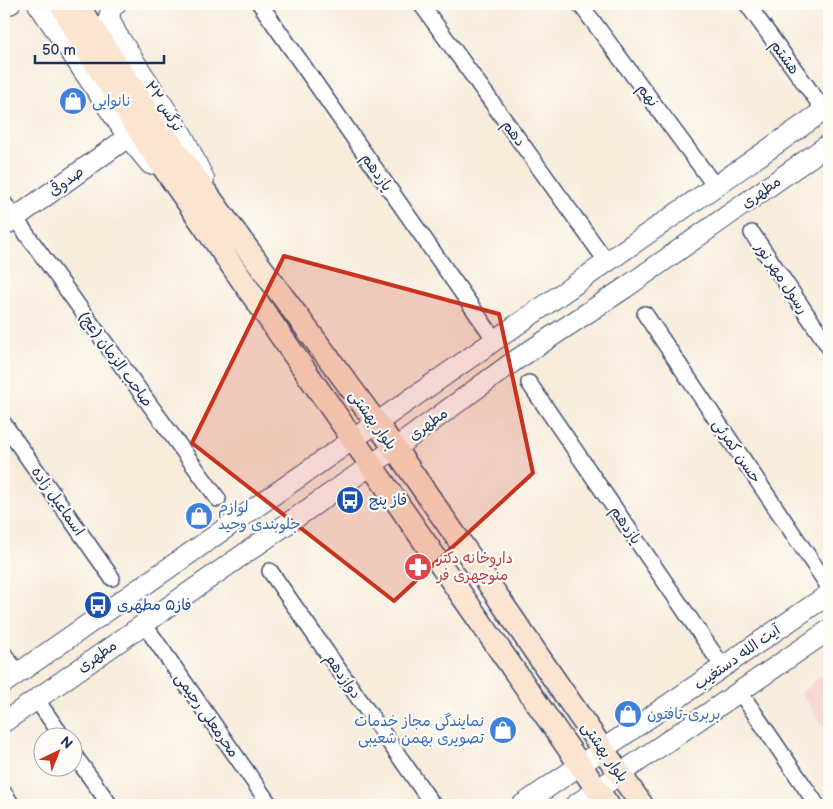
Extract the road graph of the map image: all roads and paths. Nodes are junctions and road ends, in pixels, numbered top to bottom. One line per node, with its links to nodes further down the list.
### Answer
1 (4, 4): 2 (street)
2 (10, 4)
3 (38, 4): 13 (street)
4 (60, 4): 11 (main road)
5 (77, 4): 11 (main road)
6 (116, 4): 16 (street, نرگس ۲۲)
7 (260, 4): 22 (street, یازدهم)
8 (421, 4): 20 (street, دهم)
9 (580, 4): 15 (street, نهم)
10 (746, 4): 12 (street, هشتم)
11 (88, 37): 16 (main road, بلوار بهشتی); 19 (main road, بلوار بهشتی)
12 (826, 109): 15 (street, مطهری)
13 (128, 137): 17 (street, صدوقی); 19 (street)
14 (829, 144): 28 (street, مطهری)
15 (715, 186): 20 (street, مطهری)
16 (220, 212): 25 (main road, بلوار بهشتی)
17 (7, 216): 30 (street, صاحب الزمان (عج))
18 (752, 233): 23 (street, رسول مهر نور)
19 (227, 258): 27 (main road, بلوار بهشتی)
20 (607, 262): 22 (street, مطهری)
21 (645, 314): 33 (street, حسن کمرئی)
22 (495, 340): 25 (street, مطهری)
23 (829, 347)
24 (529, 383): 38 (street, یازدهم)
25 (376, 423): 27 (street, مطهری); 28 (main road, بلوار بهشتی)
26 (4, 424): 32 (street, اسماعیل زاده)
27 (353, 439): 29 (main road, بلوار بهشتی); 39 (street, مطهری)
28 (394, 449): 29 (street, مطهری); 44 (main road, بلوار بهشتی)
29 (371, 465): 35 (street, مطهری); 46 (main road, بلوار بهشتی)
30 (218, 499)
31 (270, 571): 53 (street, دوازدهم)
32 (112, 578)
33 (829, 587)
34 (829, 594): 38 (street, آیت الله دستغیب)
35 (144, 624): 41 (street, مطهری); 52 (street, محرمعلی رحیمی)
36 (829, 630): 40 (street, آیت الله دستغیب)
37 (4, 654): 39 (street)
38 (723, 667): 44 (street, آیت الله دستغیب)
39 (11, 678)
40 (740, 692): 47 (street, آیت الله دستغیب); 57 (street)
41 (36, 699): 42 (street, مطهری); 43 (street)
42 (4, 722)
43 (55, 726)
44 (603, 750): 46 (street, آیت الله دستغیب); 47 (main road, بلوار بهشتی)
45 (82, 766): 51 (street)
46 (580, 766): 49 (main road, بلوار بهشتی); 54 (street, آیت الله دستغیب)
47 (620, 774): 49 (street, آیت الله دستغیب); 56 (main road, بلوار بهشتی)
48 (4, 793): 50 (street)
49 (602, 798): 55 (street, آیت الله دستغیب)
50 (12, 805)
51 (110, 805)
52 (270, 805)
53 (433, 805)
54 (522, 805)
55 (575, 805)
56 (642, 805)
57 (818, 805)

